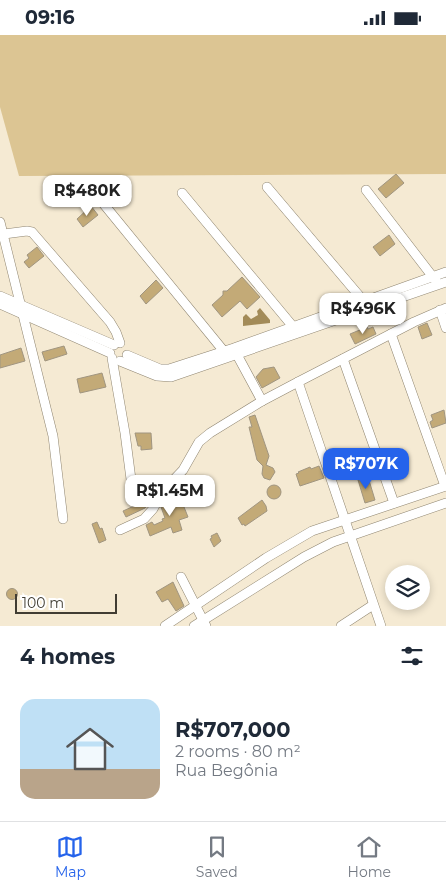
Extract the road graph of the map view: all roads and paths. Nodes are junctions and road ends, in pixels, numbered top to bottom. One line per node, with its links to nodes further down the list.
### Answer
1 (267, 187): 10 (street)
2 (366, 190): 8 (street)
3 (182, 193): 17 (street)
4 (102, 202): 20 (street)
5 (0, 222): 6 (street)
6 (4, 233): 11 (street); 19 (street)
7 (446, 272): 8 (street)
8 (439, 281): 10 (street); 13 (street)
9 (0, 296): 11 (street)
10 (363, 301): 13 (street); 17 (street)
11 (19, 304): 15 (street); 19 (street)
12 (0, 305): 15 (street)
13 (370, 309): 17 (street)
14 (443, 309): 16 (street); 18 (street)
15 (22, 314): 19 (street); 28 (street)
16 (446, 328)
17 (296, 330): 20 (street)
18 (391, 334): 21 (street); 24 (street)
19 (117, 352): 20 (street); 25 (street)
20 (231, 353): 23 (street)
21 (343, 359): 22 (street); 26 (street)
22 (298, 382): 23 (street); 29 (street)
23 (262, 401): 30 (street)
24 (445, 486): 26 (street)
25 (132, 487)
26 (394, 503): 29 (street)
27 (446, 503): 31 (street)
28 (64, 519)
29 (344, 519): 31 (street); 34 (street)
30 (120, 530)
31 (349, 535): 33 (street); 35 (street)
32 (181, 577): 34 (street)
33 (374, 605): 38 (street); 39 (street)
34 (196, 607): 35 (street); 36 (street)
35 (205, 624): 37 (street)
36 (165, 626)
37 (194, 626)
38 (341, 626)
39 (381, 626)

